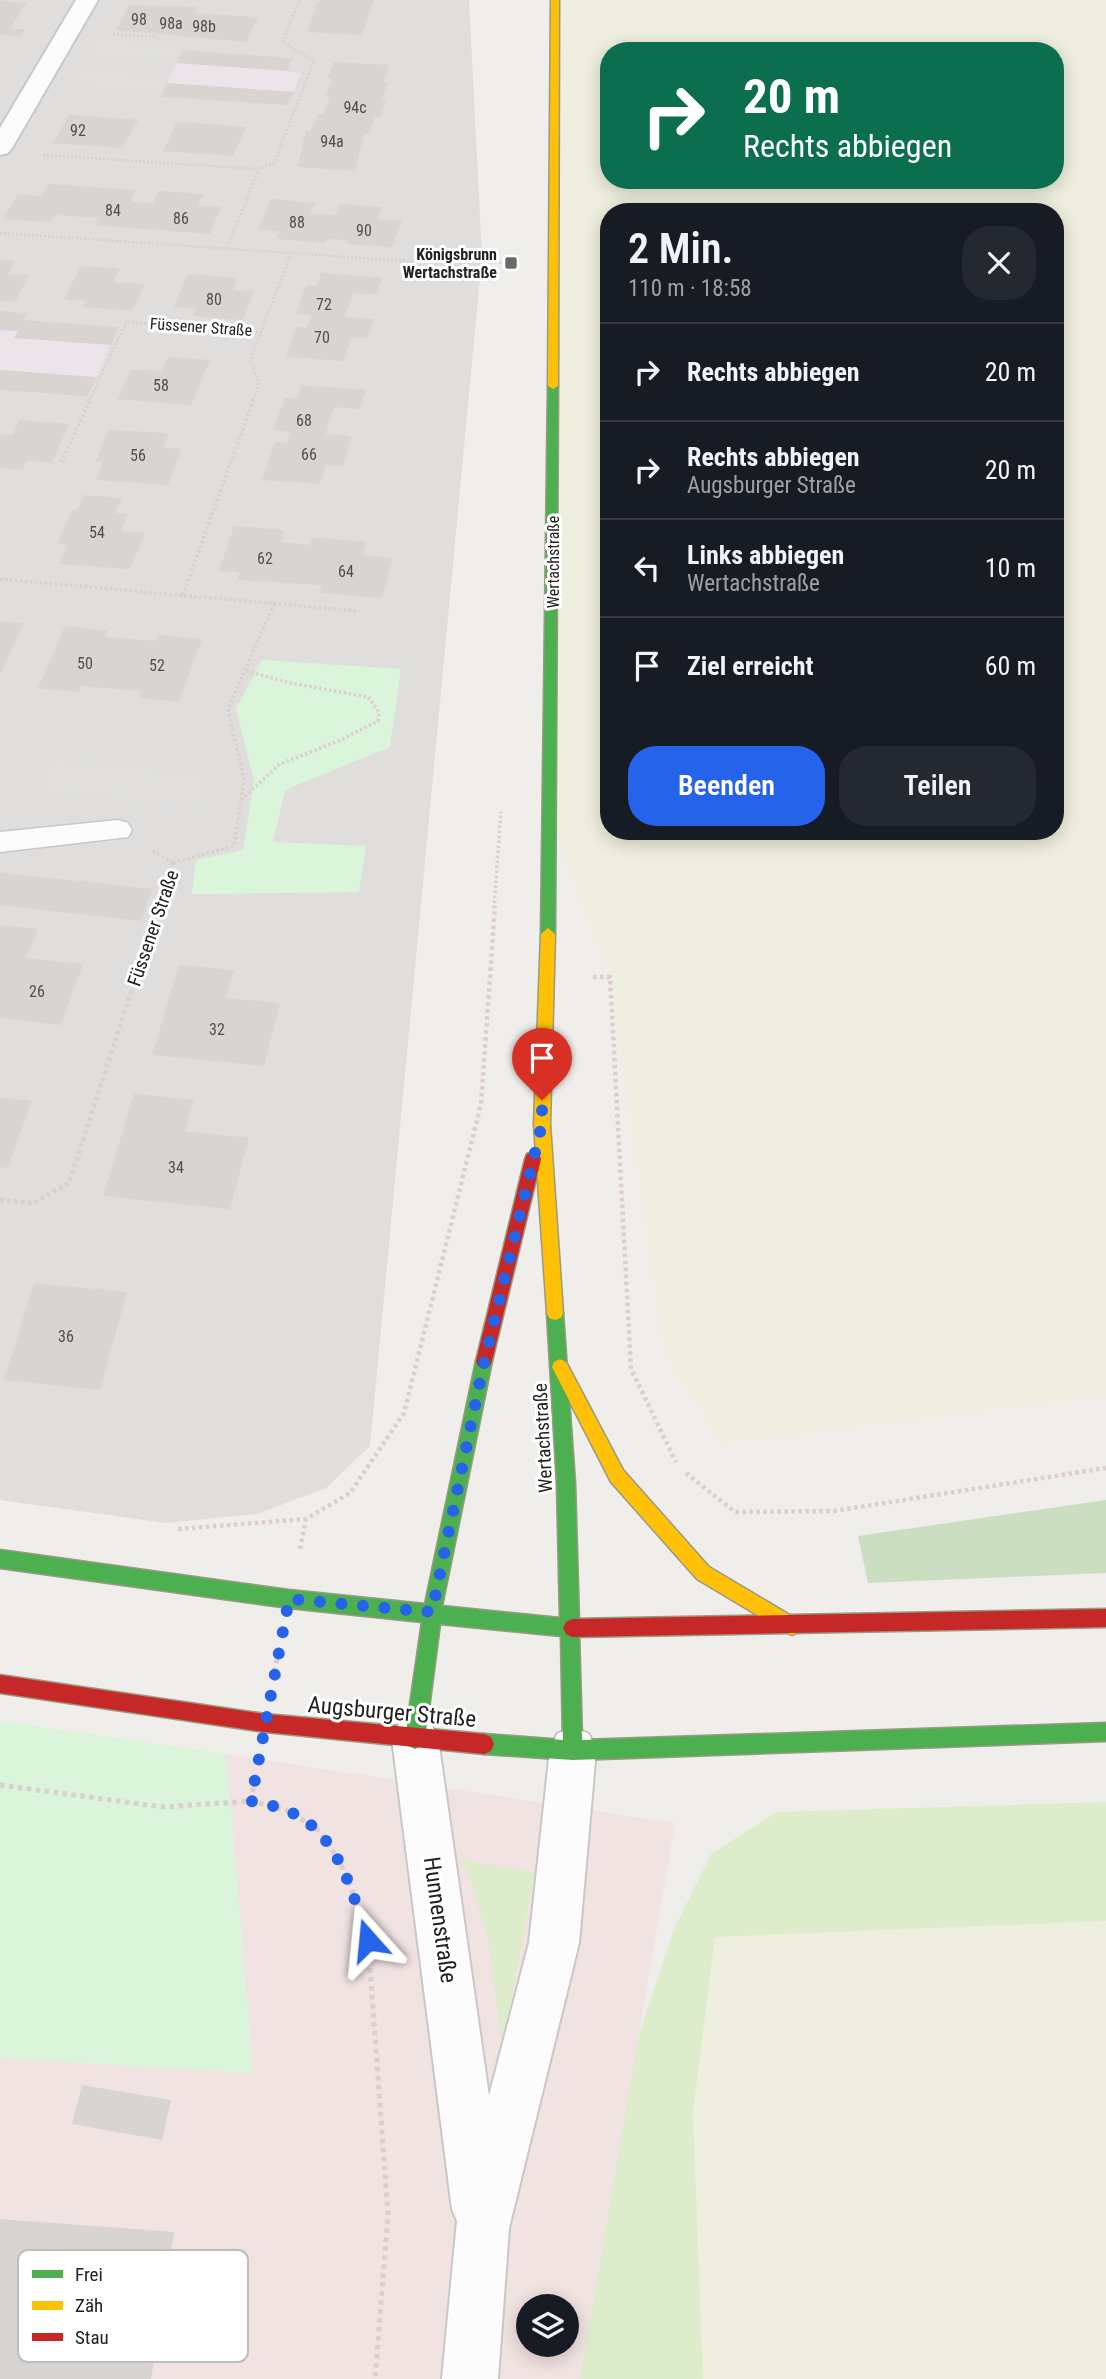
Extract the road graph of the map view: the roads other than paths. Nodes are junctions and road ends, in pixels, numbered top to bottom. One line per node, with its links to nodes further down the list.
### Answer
1 (87, 0): 3 (street)
2 (555, 0): 6 (main road, Wertachstraße)
3 (0, 148)
4 (118, 830): 5 (lane)
5 (0, 842)
6 (542, 1124): 7 (main road, Wertachstraße); 9 (main road, Wertachstraße)
7 (560, 1367): 11 (main road); 12 (main road, Wertachstraße)
8 (0, 1559): 9 (main road)
9 (432, 1612): 12 (main road); 15 (main road, Hunnenstraße)
10 (1106, 1618): 11 (main road)
11 (792, 1626): 12 (main road)
12 (572, 1628): 16 (main road, Wertachstraße)
13 (0, 1684): 15 (main road, Augsburger Straße)
14 (1106, 1732): 16 (main road, Augsburger Straße)
15 (415, 1739): 16 (main road, Augsburger Straße); 17 (street, Hunnenstraße)
16 (573, 1749): 17 (street, Hunnenstraße)
17 (482, 2228): 18 (street, Hunnenstraße)
18 (470, 2379)

